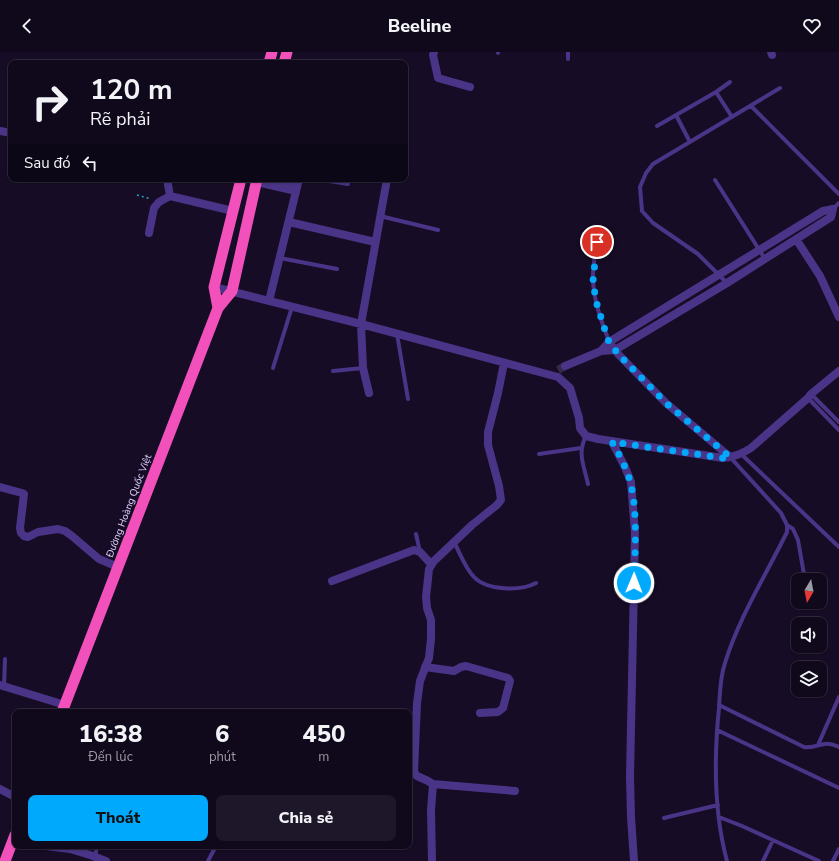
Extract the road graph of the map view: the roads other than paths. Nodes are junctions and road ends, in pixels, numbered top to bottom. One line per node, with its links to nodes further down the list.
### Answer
1 (434, 52): 5 (street)
2 (568, 52): 3 (lane)
3 (568, 59)
4 (730, 82): 7 (lane)
5 (470, 87)
6 (780, 88): 8 (lane)
7 (716, 92): 9 (lane); 10 (lane)
8 (751, 106): 10 (lane); 22 (lane)
9 (676, 115): 11 (lane); 12 (lane)
10 (732, 117): 12 (lane)
11 (657, 126)
12 (690, 142): 37 (lane)
13 (715, 180): 33 (lane)
14 (168, 182): 23 (street)
15 (240, 182): 25 (highway)
16 (257, 182): 40 (highway, Đường Hoàng Quốc Việt)
17 (278, 182): 20 (street)
18 (336, 182): 21 (lane)
19 (386, 182): 26 (street)
20 (298, 184): 27 (street)
21 (348, 184)
22 (839, 194)
23 (170, 196): 25 (street); 30 (street)
24 (836, 206): 31 (street); 33 (street)
25 (233, 211): 39 (highway)
26 (380, 216): 29 (lane); 32 (street)
27 (289, 222): 32 (street); 34 (street)
28 (598, 229): 47 (lane)
29 (438, 230)
30 (149, 233)
31 (796, 239): 35 (street); 44 (street)
32 (375, 242): 45 (street)
33 (759, 250): 35 (lane); 37 (street)
34 (280, 258): 36 (lane); 41 (street)
35 (765, 259): 38 (street)
36 (337, 269)
37 (719, 275): 38 (lane); 47 (street)
38 (727, 283): 48 (street)
39 (214, 287): 40 (street); 43 (highway)
40 (232, 291): 41 (street); 43 (highway, Đường Hoàng Quốc Việt)
41 (270, 301): 42 (street)
42 (292, 307): 45 (street); 51 (lane)
43 (218, 308): 75 (highway, Đường Hoàng Quốc Việt)
44 (839, 317)
45 (361, 324): 46 (street); 52 (street)
46 (397, 334): 50 (street); 58 (lane)
47 (609, 342): 48 (street); 49 (street)
48 (615, 350): 49 (street); 66 (street)
49 (598, 352): 55 (street)
50 (504, 363): 55 (street); 71 (street)
51 (273, 368)
52 (363, 368): 53 (lane); 56 (street)
53 (332, 371)
54 (839, 371): 57 (street)
55 (549, 375): 61 (street)
56 (369, 393)
57 (809, 396): 59 (lane); 60 (lane); 65 (street)
58 (408, 399)
59 (839, 422)
60 (839, 430)
61 (586, 436): 62 (street); 63 (lane)
62 (612, 442): 66 (street); 108 (street)
63 (581, 448): 64 (lane); 67 (lane)
64 (539, 454)
65 (741, 454): 66 (street); 72 (lane)
66 (730, 457): 69 (lane)
67 (588, 484)
68 (0, 487): 75 (street)
69 (787, 526): 76 (lane); 83 (lane)
70 (416, 534): 73 (lane)
71 (454, 542): 74 (street); 78 (lane)
72 (839, 547)
73 (420, 552): 74 (street); 77 (street)
74 (431, 564): 80 (street)
75 (118, 567): 84 (highway, Đường Hoàng Quốc Việt)
76 (804, 573)
77 (332, 581)
78 (536, 583)
79 (5, 659): 81 (lane)
80 (425, 667): 85 (street); 89 (street)
81 (2, 686): 84 (street)
82 (839, 697): 87 (lane)
83 (719, 705): 86 (lane); 87 (lane)
84 (64, 708)
85 (480, 713)
86 (717, 730): 90 (lane); 94 (lane)
87 (818, 745): 88 (lane)
88 (839, 747)
89 (432, 784): 92 (street); 107 (street)
90 (839, 788)
91 (0, 789): 93 (street)
92 (515, 791)
93 (12, 795)
94 (718, 805): 95 (lane); 96 (lane)
95 (719, 817): 97 (lane); 109 (lane)
96 (664, 818)
97 (773, 840): 110 (lane); 111 (lane)
98 (12, 843): 104 (highway)
99 (839, 848): 112 (lane)
100 (70, 849): 103 (street)
101 (96, 849): 103 (lane)
102 (214, 849): 106 (lane)
103 (95, 857): 105 (street)
104 (5, 861)
105 (106, 861)
106 (208, 861)
107 (432, 861)
108 (634, 861)
109 (727, 861)
110 (763, 861)
111 (819, 861)
112 (833, 861)

